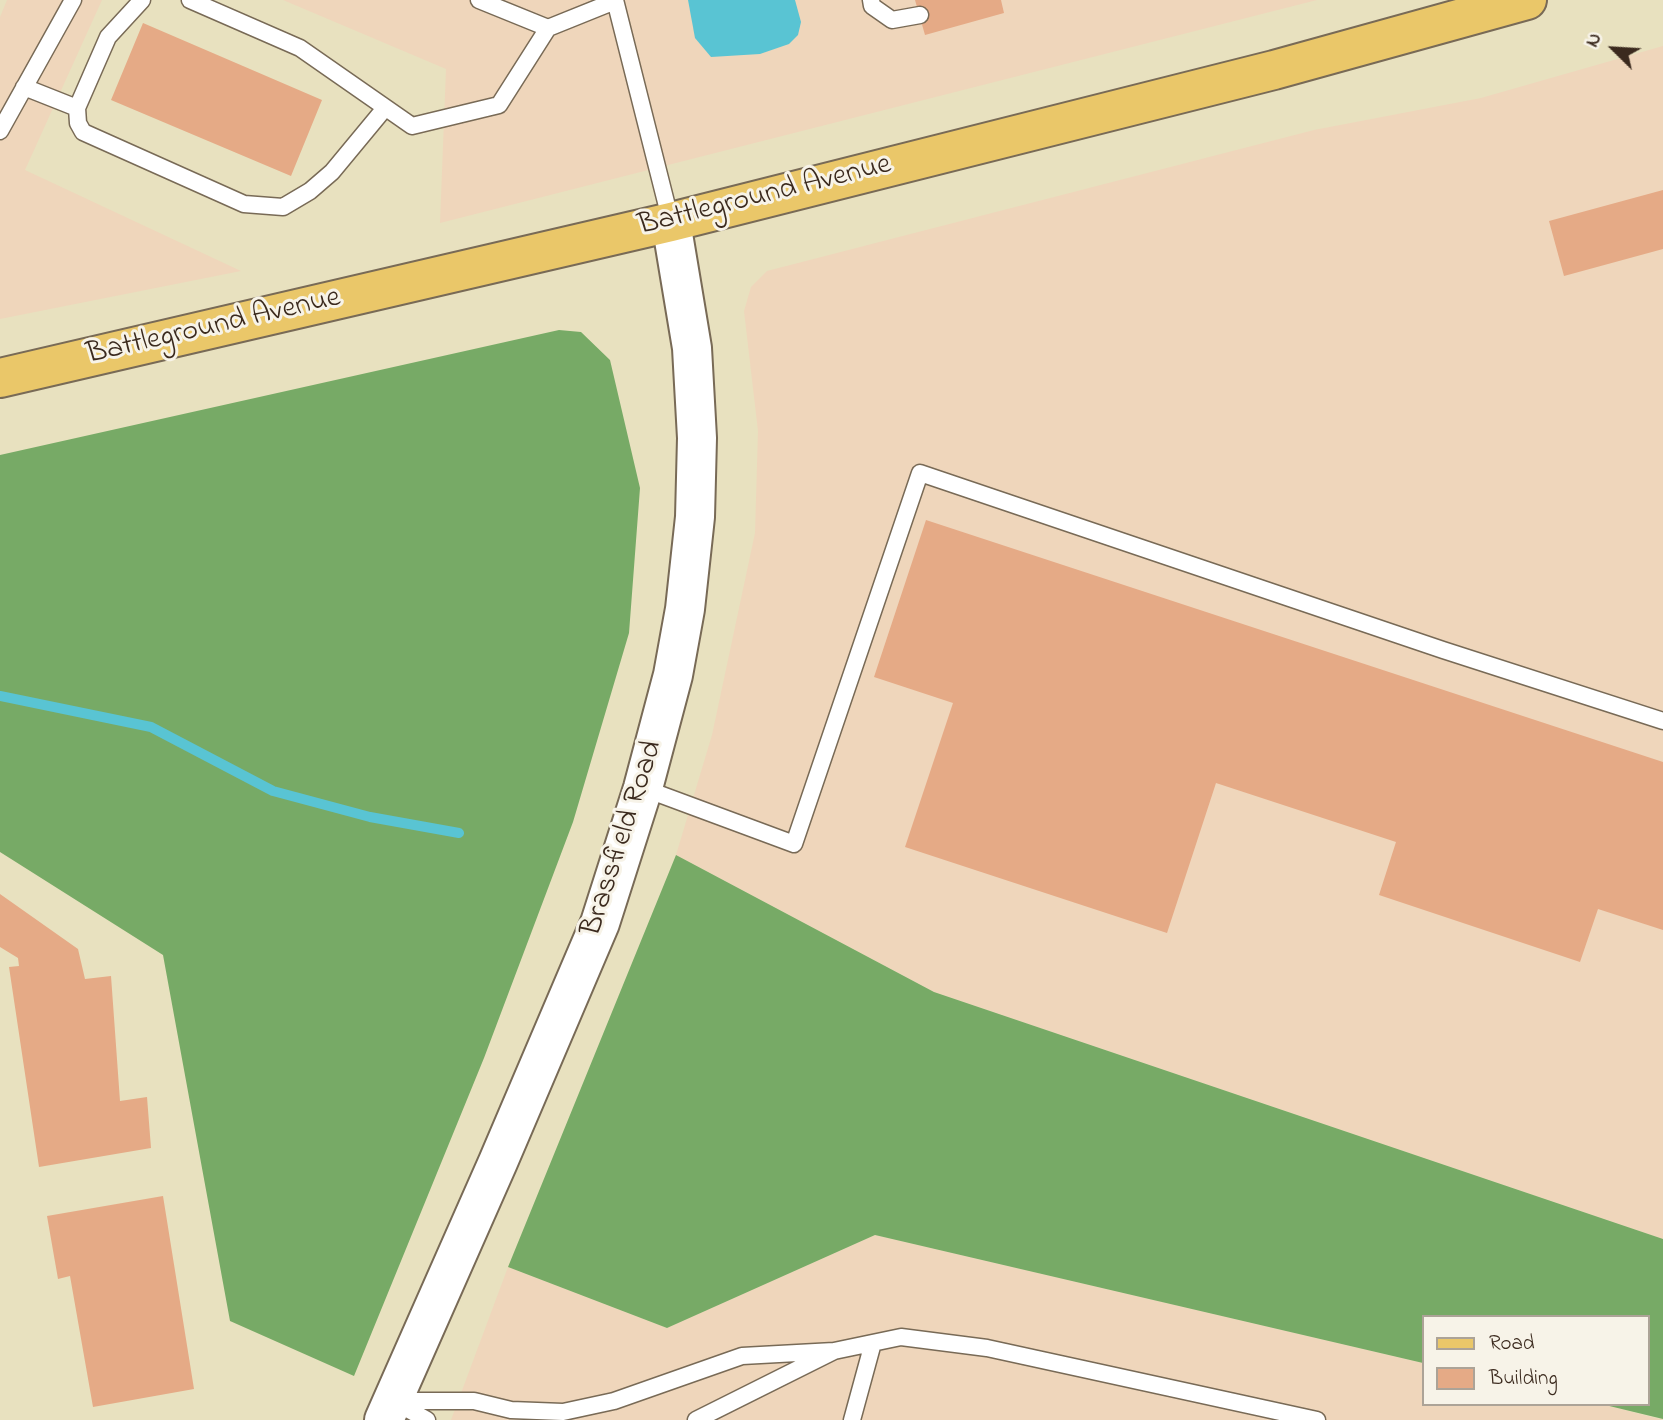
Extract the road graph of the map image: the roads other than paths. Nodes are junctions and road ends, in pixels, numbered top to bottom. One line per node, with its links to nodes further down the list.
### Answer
1 (73, 0): 10 (lane)
2 (142, 0): 11 (lane)
3 (190, 0): 12 (lane)
4 (479, 0): 9 (lane)
5 (871, 0): 8 (lane)
6 (1527, 0): 14 (main road, Battleground Avenue)
7 (615, 1): 9 (lane); 14 (lane)
8 (920, 15)
9 (548, 28): 12 (lane)
10 (24, 87): 11 (lane); 13 (lane)
11 (78, 108): 12 (lane)
12 (385, 108)
13 (0, 131)
14 (671, 222): 15 (main road, Battleground Avenue); 17 (street, Brassfield Road)
15 (0, 378)
16 (1663, 721): 17 (lane)
17 (643, 788): 20 (street, Brassfield Road)
18 (873, 1343): 19 (lane); 23 (lane); 24 (lane)
19 (834, 1351): 20 (lane); 22 (lane)
20 (389, 1410): 21 (lane)
21 (427, 1420)
22 (696, 1420)
23 (852, 1420)
24 (1317, 1420)

